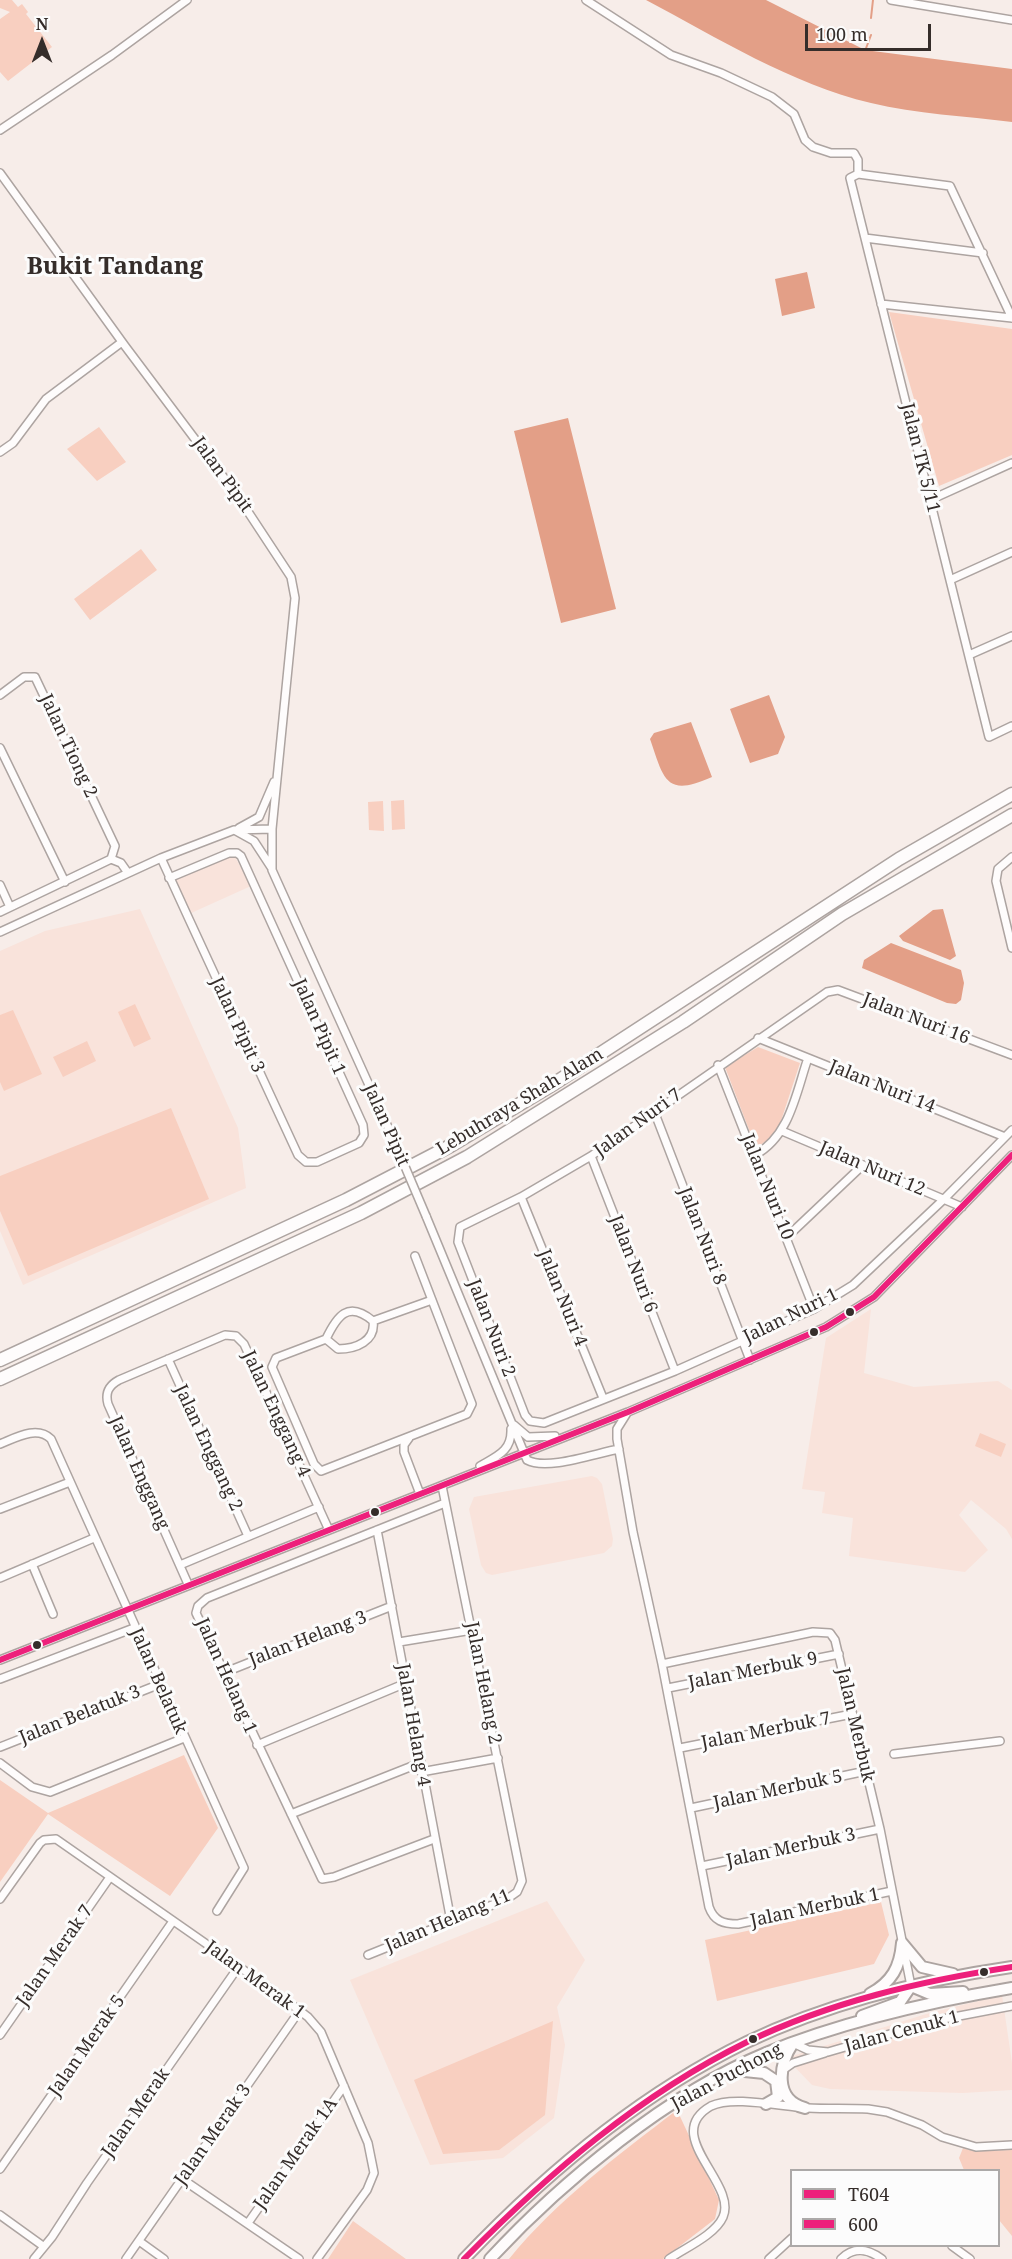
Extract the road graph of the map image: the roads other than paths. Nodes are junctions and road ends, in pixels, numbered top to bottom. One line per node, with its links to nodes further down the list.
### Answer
1 (187, 0): 5 (street)
2 (586, 0): 7 (street)
3 (891, 0): 4 (street)
4 (1012, 20)
5 (0, 130)
6 (0, 173): 12 (street, Jalan Pipit)
7 (858, 174): 8 (street, Jalan TK 5/11); 9 (street)
8 (865, 238): 9 (street); 10 (street, Jalan TK 5/11)
9 (983, 253): 11 (street)
10 (882, 304): 11 (street); 15 (street, Jalan TK 5/11)
11 (1012, 318)
12 (122, 342): 13 (street); 23 (street, Jalan Pipit)
13 (0, 452)
14 (1012, 463): 15 (street)
15 (930, 500): 17 (street, Jalan TK 5/11)
16 (1012, 552): 17 (street)
17 (950, 580): 19 (street, Jalan TK 5/11)
18 (1012, 636): 19 (street)
19 (969, 655): 21 (street, Jalan TK 5/11)
20 (0, 695): 28 (street, Jalan Tiong 2)
21 (1012, 726)
22 (0, 748): 34 (street)
23 (278, 773): 26 (street, Jalan Pipit); 27 (street)
24 (1012, 794): 66 (highway, Lebuhraya Shah Alam)
25 (1012, 814): 69 (highway, Lebuhraya Shah Alam)
26 (272, 829): 27 (street); 31 (street, Jalan Pipit)
27 (234, 830): 30 (street); 31 (street)
28 (113, 857): 32 (street); 34 (street)
29 (1012, 857): 39 (street)
30 (161, 858): 32 (street); 33 (street, Jalan Pipit 3)
31 (273, 870): 73 (street, Jalan Pipit, bridge)
32 (128, 873): 38 (street)
33 (170, 878): 49 (street, Jalan Pipit 3); 49 (street, Jalan Pipit 1)
34 (65, 882): 36 (street)
35 (0, 885): 36 (street)
36 (10, 907): 37 (street)
37 (0, 912)
38 (0, 932)
39 (1012, 948)
40 (821, 995): 41 (street, Jalan Nuri 7); 42 (street, Jalan Nuri 16)
41 (758, 1038): 43 (street, Jalan Nuri 14); 44 (street, Jalan Nuri 7)
42 (1012, 1055)
43 (808, 1058): 47 (street); 48 (street, Jalan Nuri 14)
44 (718, 1065): 45 (street, Jalan Nuri 7); 50 (street, Jalan Nuri 10)
45 (654, 1111): 52 (street, Jalan Nuri 7); 64 (street, Jalan Nuri 8)
46 (1012, 1130): 48 (street, Jalan Nuri 1)
47 (782, 1131): 50 (street); 53 (street, Jalan Nuri 12)
48 (1005, 1137): 55 (street, Jalan Nuri 1)
49 (334, 1154)
50 (755, 1155): 57 (street, Jalan Nuri 10)
51 (1012, 1155): 56 (street)
52 (591, 1156): 54 (street, Jalan Nuri 7); 68 (street, Jalan Nuri 6)
53 (863, 1165): 55 (street, Jalan Nuri 12); 57 (street)
54 (521, 1197): 58 (street, Jalan Nuri 7); 70 (street, Jalan Nuri 4)
55 (944, 1199): 56 (street, Jalan Nuri 12); 61 (street, Jalan Nuri 1)
56 (962, 1207): 67 (street)
57 (787, 1237): 61 (street, Jalan Nuri 10)
58 (458, 1242): 72 (street, Jalan Nuri 2)
59 (415, 1256): 60 (street)
60 (432, 1300): 62 (street); 75 (street)
61 (814, 1309): 64 (street, Jalan Nuri 1)
62 (373, 1321): 63 (street); 63 (street)
63 (326, 1339): 77 (street)
64 (742, 1340): 67 (street, Jalan Nuri 8); 68 (street, Jalan Nuri 1)
65 (168, 1359): 86 (street, Jalan Enggang 4); 90 (street, Jalan Enggang 2); 93 (street, Jalan Enggang)
66 (0, 1360)
67 (750, 1360): 71 (street)
68 (675, 1371): 70 (street, Jalan Nuri 1)
69 (0, 1379)
70 (603, 1398): 72 (street, Jalan Nuri 1)
71 (628, 1412): 74 (street); 78 (street)
72 (525, 1414)
73 (510, 1421): 74 (street); 80 (street, Jalan Pipit); 82 (street)
74 (569, 1434): 80 (street)
75 (410, 1437): 77 (street); 79 (street)
76 (0, 1444): 81 (street, Jalan Belatuk)
77 (387, 1446): 79 (street)
78 (619, 1449): 80 (street); 104 (street)
79 (404, 1452): 84 (street)
80 (523, 1452): 82 (street)
81 (70, 1482): 87 (street); 91 (street, Jalan Belatuk)
82 (452, 1482): 83 (street)
83 (441, 1486): 84 (street); 85 (street, Jalan Helang 2)
84 (420, 1494): 88 (street)
85 (445, 1503): 89 (street, Jalan Helang 1); 100 (street, Jalan Helang 2)
86 (319, 1507): 88 (street, Jalan Enggang 4); 90 (street)
87 (0, 1509)
88 (328, 1528): 95 (street)
89 (377, 1530): 96 (street, Jalan Helang 4); 105 (street, Jalan Helang 1)
90 (249, 1536): 93 (street)
91 (94, 1538): 92 (street); 97 (street, Jalan Belatuk)
92 (32, 1564): 94 (street); 98 (street)
93 (180, 1565): 95 (street, Jalan Enggang)
94 (0, 1578)
95 (188, 1584): 97 (street)
96 (392, 1606): 101 (street, Jalan Helang 4); 105 (street, Jalan Helang 3)
97 (126, 1610): 99 (street, Jalan Belatuk); 103 (street)
98 (53, 1614)
99 (134, 1628): 106 (street); 107 (street, Jalan Belatuk)
100 (472, 1630): 101 (street); 117 (street, Jalan Helang 2)
101 (399, 1642): 108 (street, Jalan Helang 4)
102 (839, 1654): 104 (street, Jalan Merbuk); 109 (street, Jalan Merbuk 9); 110 (street, Jalan Merbuk)
103 (0, 1660)
104 (663, 1664): 109 (street)
105 (223, 1673): 113 (street, Jalan Helang 1)
106 (0, 1679)
107 (160, 1683): 111 (street, Jalan Belatuk); 114 (street, Jalan Belatuk 3)
108 (406, 1683): 113 (street); 119 (street, Jalan Helang 4)
109 (668, 1688): 115 (street)
110 (852, 1714): 115 (street, Jalan Merbuk 7); 121 (street, Jalan Merbuk)
111 (184, 1738): 118 (street); 131 (street, Jalan Belatuk)
112 (1000, 1741): 116 (street)
113 (257, 1745): 123 (street, Jalan Helang 1)
114 (0, 1747)
115 (680, 1748): 122 (street)
116 (894, 1754)
117 (498, 1758): 120 (street); 128 (street, Jalan Helang 2)
118 (0, 1762)
119 (420, 1763): 120 (street, Jalan Helang 4); 123 (street)
120 (422, 1772): 125 (street, Jalan Helang 4)
121 (866, 1772): 122 (street, Jalan Merbuk 5); 124 (street, Jalan Merbuk)
122 (691, 1808): 126 (street)
123 (291, 1814): 125 (street, Jalan Helang 1)
124 (880, 1829): 126 (street, Jalan Merbuk 3); 129 (street, Jalan Merbuk)
125 (434, 1839): 132 (street, Jalan Helang 4)
126 (702, 1866): 129 (street, Jalan Merbuk 1)
127 (110, 1877): 130 (street, Jalan Merak 1); 133 (street, Jalan Merak 1); 146 (street, Jalan Merak 7)
128 (522, 1881): 132 (street, Jalan Helang 11)
129 (892, 1891): 134 (street, Jalan Merbuk)
130 (0, 1899)
131 (217, 1911)
132 (452, 1921): 135 (street, Jalan Helang 11)
133 (173, 1922): 136 (street, Jalan Merak 1); 155 (street, Jalan Merak 5)
134 (902, 1943): 138 (main road); 139 (street, Jalan Merbuk); 142 (main road)
135 (368, 1954)
136 (239, 1966): 144 (street, Jalan Merak 1); 161 (street, Jalan Merak)
137 (1012, 1967): 138 (main road, Jalan Puchong)
138 (962, 1976): 139 (main road, Jalan Puchong)
139 (911, 1986): 141 (main road); 142 (main road, Jalan Puchong); 145 (main road)
140 (1012, 1988): 141 (main road, Jalan Puchong)
141 (975, 1994): 145 (main road, Jalan Puchong)
142 (842, 2006): 169 (main road, Jalan Puchong)
143 (1012, 2006): 148 (street, Jalan Cenuk 1)
144 (300, 2010): 151 (street, Jalan Merak 1); 156 (street, Jalan Merak 3)
145 (850, 2024): 147 (main road, Jalan Puchong)
146 (0, 2035)
147 (793, 2043): 148 (street, Jalan Cenuk 1); 149 (main road, Jalan Puchong); 150 (main road)
148 (828, 2052): 150 (street)
149 (732, 2070): 152 (main road); 170 (main road, Jalan Puchong)
150 (781, 2072): 153 (main road)
151 (344, 2086): 158 (street, Jalan Merak 1A); 168 (street, Jalan Merak 1)
152 (766, 2104): 153 (street); 171 (street)
153 (805, 2108): 154 (street)
154 (1012, 2145)
155 (0, 2169)
156 (182, 2179): 158 (street); 160 (street, Jalan Merak 3)
157 (0, 2215): 161 (street)
158 (248, 2223): 167 (street)
159 (790, 2240): 172 (street)
160 (139, 2241): 165 (street, Jalan Merak 3); 166 (street)
161 (43, 2246): 164 (street, Jalan Merak)
162 (953, 2247): 175 (street)
163 (873, 2249): 173 (street); 174 (street)
164 (34, 2259)
165 (126, 2259)
166 (164, 2259)
167 (298, 2259)
168 (317, 2259)
169 (464, 2259)
170 (490, 2259)
171 (669, 2259)
172 (769, 2259)
173 (841, 2259)
174 (882, 2259)
175 (970, 2259)

